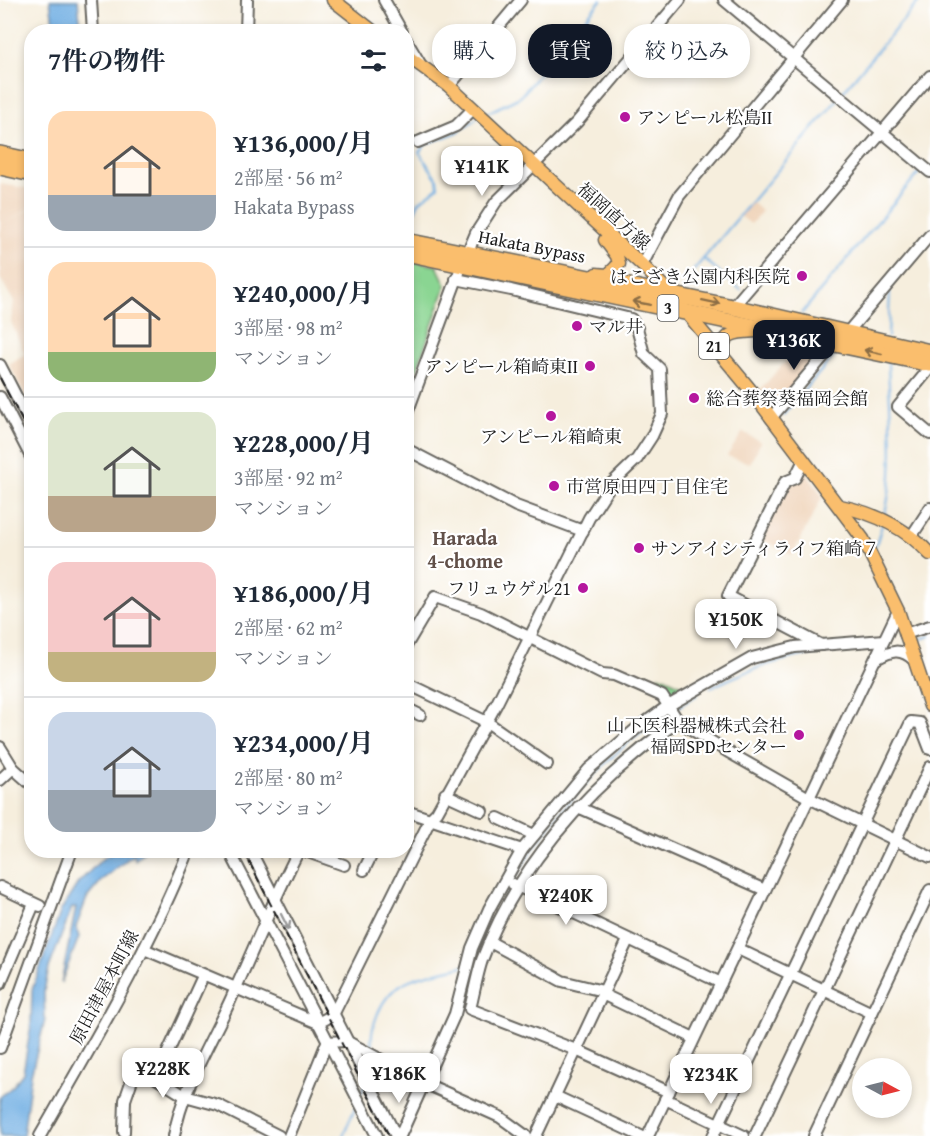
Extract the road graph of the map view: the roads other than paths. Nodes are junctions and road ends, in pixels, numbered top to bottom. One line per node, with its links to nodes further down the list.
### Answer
1 (91, 0): 9 (street)
2 (247, 0): 10 (street)
3 (333, 0): 11 (main road)
4 (384, 0): 12 (street)
5 (521, 0): 18 (street)
6 (680, 0): 24 (street)
7 (724, 0): 14 (street)
8 (842, 0): 14 (street)
9 (92, 24)
10 (246, 24)
11 (364, 24)
12 (398, 24)
13 (414, 54): 16 (street)
14 (794, 58): 20 (street); 34 (street)
15 (414, 61): 16 (main road, 福岡直方線 / 21)
16 (421, 66): 18 (main road, 福岡直方線 / 21)
17 (930, 76): 20 (street)
18 (449, 86): 19 (main road, 福岡直方線 / 21)
19 (472, 110): 21 (street); 24 (main road, 福岡直方線 / 21)
20 (881, 132): 27 (street); 37 (street)
21 (418, 142)
22 (0, 154): 23 (highway)
23 (24, 159)
24 (533, 165): 28 (main road, 福岡直方線 / 21); 32 (street)
25 (0, 167): 26 (highway)
26 (24, 172)
27 (930, 172)
28 (592, 221): 33 (main road); 34 (main road, 福岡直方線 / 21)
29 (930, 235): 40 (street)
30 (414, 243): 32 (highway, Hakata Bypass / 3)
31 (414, 254): 32 (highway, Hakata Bypass / 3)
32 (465, 259): 33 (highway, Hakata Bypass / 3); 35 (street); 38 (highway, Hakata Bypass / 3, one-way to 32)
33 (517, 263): 36 (highway, Hakata Bypass / 3)
34 (642, 265): 36 (main road, 福岡直方線 / 21)
35 (456, 279): 46 (street); 56 (street)
36 (671, 294): 37 (highway, Hakata Bypass / 3, one-way to 37); 38 (main road, 福岡直方線 / 21)
37 (733, 307): 40 (highway, Hakata Bypass / 3)
38 (684, 311): 39 (highway, Hakata Bypass / 3); 43 (main road, 福岡直方線 / 21)
39 (776, 331): 41 (highway, Hakata Bypass / 3); 43 (main road)
40 (847, 333): 42 (highway, Hakata Bypass / 3)
41 (835, 343): 44 (highway, Hakata Bypass / 3, one-way to 41); 49 (street)
42 (930, 352)
43 (721, 354): 49 (main road, 福岡直方線 / 21)
44 (930, 366): 50 (street)
45 (1, 368): 48 (street)
46 (414, 394)
47 (0, 397): 51 (street)
48 (24, 413)
49 (771, 418): 53 (main road, 福岡直方線 / 21)
50 (930, 434)
51 (24, 444)
52 (414, 453): 56 (street)
53 (804, 460): 54 (main road, 福岡直方線 / 21); 65 (street)
54 (840, 506): 57 (main road); 59 (main road, 福岡直方線 / 21)
55 (930, 508): 57 (street)
56 (583, 531): 63 (street)
57 (911, 537): 58 (main road)
58 (930, 554)
59 (898, 610): 62 (main road, 福岡直方線 / 21); 64 (street)
60 (930, 626): 62 (street)
61 (414, 632): 63 (street)
62 (905, 634): 67 (main road, 福岡直方線 / 21)
63 (531, 637): 71 (street); 73 (street)
64 (884, 640): 65 (street); 66 (street)
65 (822, 645): 71 (street)
66 (876, 659): 67 (street); 82 (street)
67 (914, 660): 69 (main road, 福岡直方線 / 21)
68 (414, 687): 73 (street)
69 (930, 706)
70 (414, 712): 72 (street)
71 (673, 713): 82 (street); 83 (street); 89 (street)
72 (420, 715)
73 (487, 722): 76 (street); 81 (street)
74 (0, 747): 78 (street)
75 (930, 749): 88 (street)
76 (547, 764)
77 (930, 767): 90 (street)
78 (13, 768): 79 (street); 80 (street)
79 (24, 778)
80 (0, 780)
81 (445, 794): 84 (street); 86 (street)
82 (809, 798): 88 (street); 106 (street)
83 (578, 807): 104 (street); 106 (street)
84 (482, 811)
85 (414, 813): 86 (street)
86 (431, 818): 91 (street); 92 (street)
87 (498, 818): 89 (street)
88 (861, 824): 90 (street); 117 (street)
89 (534, 835): 91 (street)
90 (896, 841): 93 (street); 122 (street)
91 (522, 850): 104 (street)
92 (414, 852)
93 (930, 857)
94 (69, 858): 110 (street)
95 (186, 858): 114 (street, 原田津屋本町線)
96 (233, 858): 111 (street)
97 (254, 858): 108 (street)
98 (296, 858): 108 (street)
99 (324, 858): 102 (street)
100 (370, 858): 103 (street)
101 (411, 858): 125 (street)
102 (344, 865)
103 (364, 870)
104 (512, 884): 112 (street); 113 (street); 133 (street)
105 (0, 887): 109 (street)
106 (765, 890): 115 (street)
107 (930, 890): 124 (street)
108 (273, 899): 111 (street); 125 (street, one-way to 125)
109 (34, 904): 110 (street); 116 (street)
110 (49, 908): 130 (street)
111 (265, 919): 121 (street); 126 (street)
112 (628, 940): 120 (street); 123 (street)
113 (490, 942): 123 (street); 131 (street)
114 (144, 949): 118 (street); 139 (street, 原田津屋本町線)
115 (738, 949): 117 (street); 120 (street)
116 (5, 956): 119 (street)
117 (790, 974): 122 (street); 137 (street)
118 (203, 976): 121 (street); 134 (street)
119 (0, 984)
120 (721, 984): 127 (street)
121 (236, 988): 126 (street); 134 (street)
122 (824, 991): 124 (street); 151 (street)
123 (603, 992): 127 (street); 131 (street)
124 (872, 1013): 152 (street)
125 (333, 1015): 126 (street); 128 (street)
126 (318, 1023): 129 (street)
127 (694, 1038): 136 (street)
128 (346, 1041): 129 (street); 133 (street); 144 (street)
129 (327, 1042): 142 (street); 143 (street)
130 (0, 1048)
131 (576, 1050): 135 (street); 136 (street)
132 (135, 1071): 138 (street)
133 (424, 1083): 144 (street); 145 (street)
134 (186, 1096): 140 (street); 141 (street)
135 (555, 1096): 146 (street); 147 (street)
136 (667, 1096): 137 (street); 148 (street)
137 (719, 1124): 149 (street); 150 (street)
138 (124, 1132)
139 (40, 1136)
140 (174, 1136)
141 (279, 1136)
142 (289, 1136)
143 (377, 1136)
144 (398, 1136)
145 (526, 1136)
146 (536, 1136)
147 (641, 1136)
148 (648, 1136)
149 (713, 1136)
150 (744, 1136)
151 (755, 1136)
152 (814, 1136)

